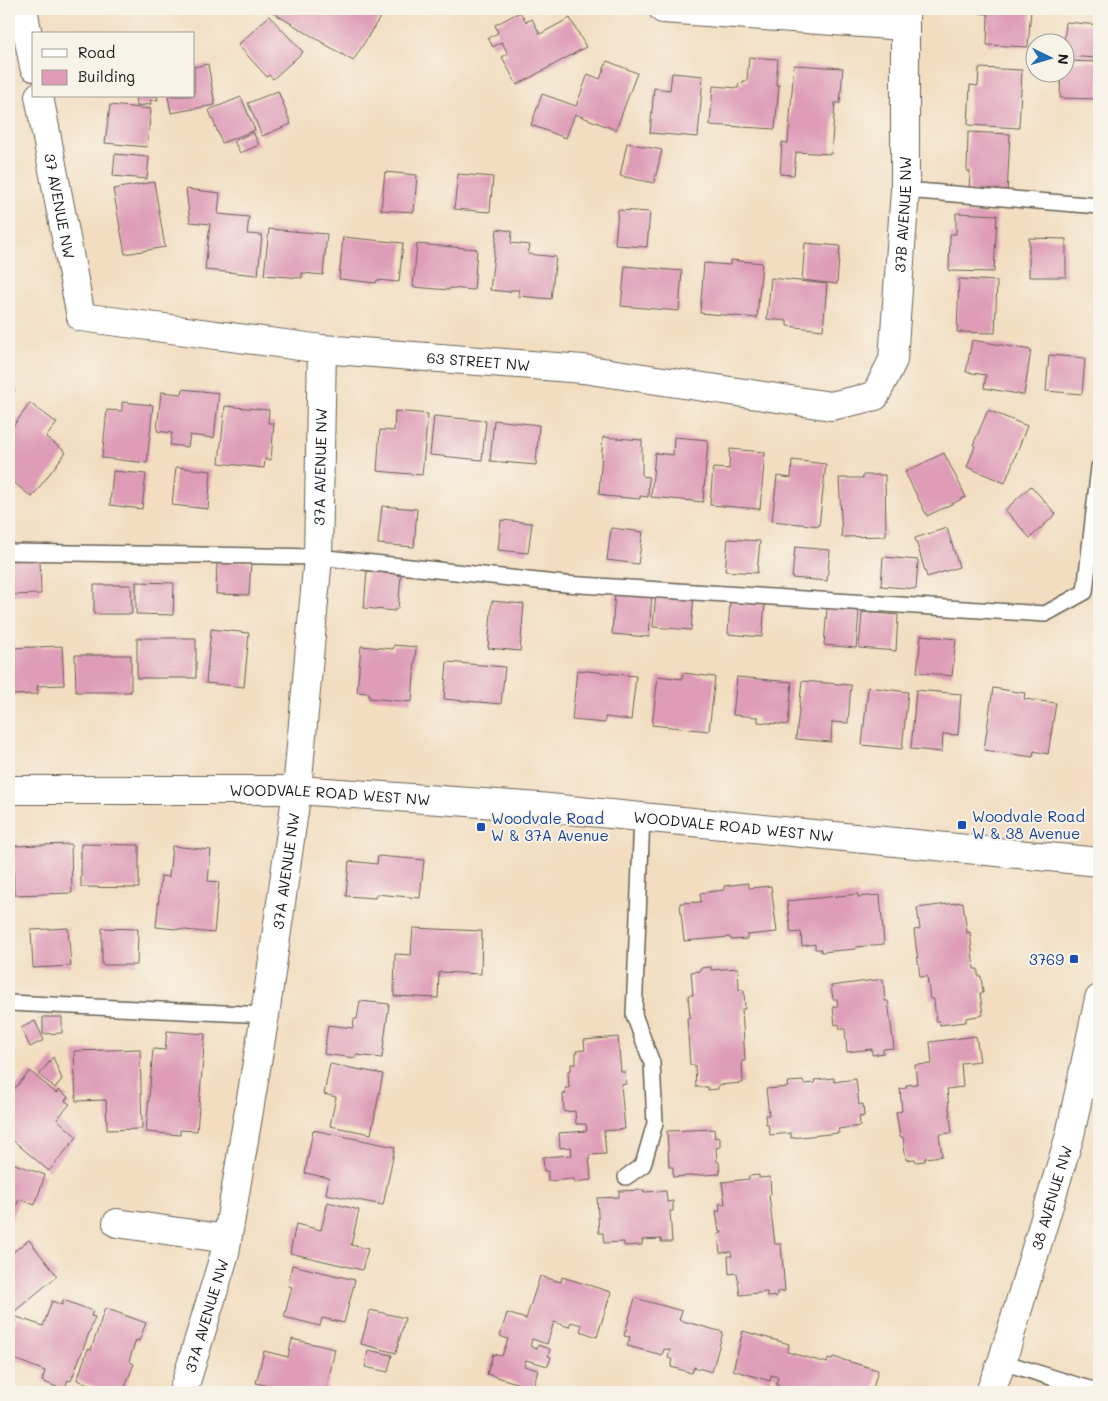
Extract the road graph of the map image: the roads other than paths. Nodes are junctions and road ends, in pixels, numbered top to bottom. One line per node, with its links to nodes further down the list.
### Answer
1 (23, 9): 4 (street)
2 (663, 9): 3 (street, 37B AVENUE NW)
3 (904, 17): 6 (street, 37B AVENUE NW)
4 (32, 56)
5 (39, 98): 8 (street, 37 AVENUE NW)
6 (905, 190): 7 (lane); 10 (street, 37B AVENUE NW)
7 (1099, 206)
8 (81, 317): 9 (street, 63 STREET NW)
9 (322, 349): 10 (street, 63 STREET NW); 13 (street, 37A AVENUE NW)
10 (875, 396)
11 (1099, 467): 13 (lane)
12 (9, 552): 13 (lane)
13 (318, 557): 15 (street, 37A AVENUE NW)
14 (9, 790): 15 (street, WOODVALE ROAD WEST NW)
15 (298, 790): 16 (street, WOODVALE ROAD WEST NW); 20 (street, 37A AVENUE NW)
16 (642, 818): 17 (street, WOODVALE ROAD WEST NW); 21 (lane)
17 (1099, 862)
18 (1099, 999): 24 (street, 38 AVENUE NW)
19 (9, 1003): 20 (lane)
20 (265, 1015): 23 (street, 37A AVENUE NW)
21 (626, 1177)
22 (117, 1223): 23 (street, 37A AVENUE NW)
23 (227, 1239): 25 (street, 37A AVENUE NW)
24 (1002, 1362): 26 (street, 38 AVENUE NW); 27 (lane)
25 (183, 1392)
26 (990, 1392)
27 (1099, 1392)

